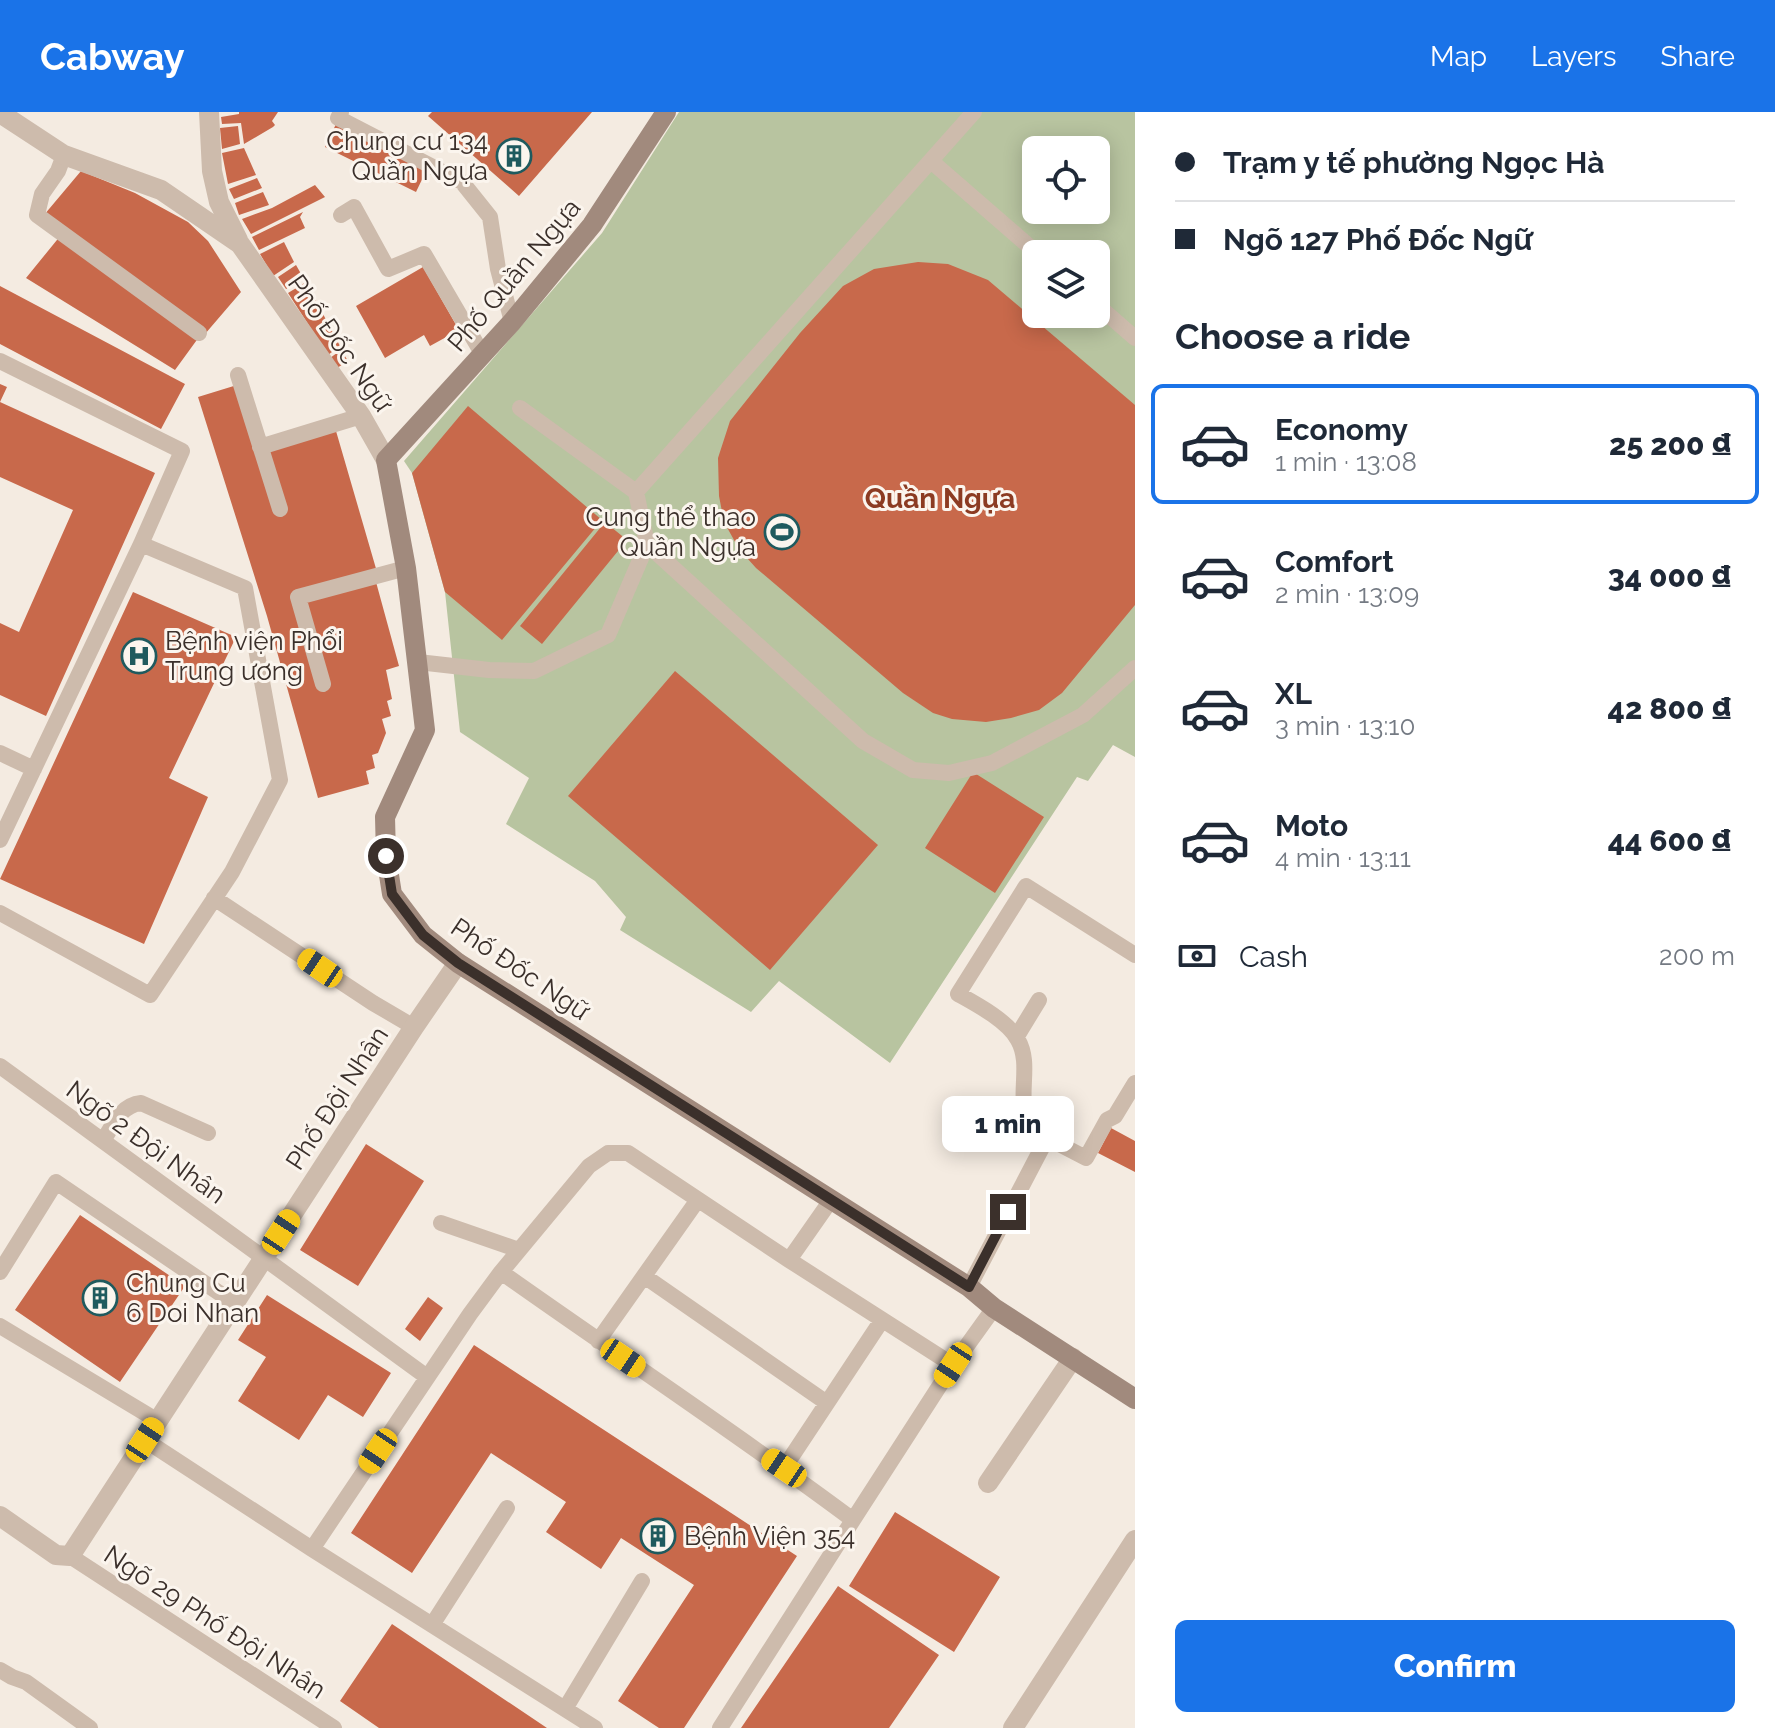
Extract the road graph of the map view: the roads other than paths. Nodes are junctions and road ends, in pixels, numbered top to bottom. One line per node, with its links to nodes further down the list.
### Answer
1 (341, 112): 12 (lane)
2 (666, 112): 12 (street, Phố Quần Ngựa)
3 (974, 112): 7 (lane)
4 (0, 113): 6 (street, Phố Đốc Ngữ)
5 (205, 114): 10 (street)
6 (64, 155): 10 (street, Phố Đốc Ngữ); 13 (lane)
7 (931, 161): 9 (lane); 22 (lane)
8 (341, 215): 15 (lane)
9 (1022, 240)
10 (240, 244): 19 (street, Phố Đốc Ngữ)
11 (1110, 316): 14 (lane)
12 (512, 322): 15 (street, Phố Quần Ngựa)
13 (199, 333)
14 (1135, 338)
15 (483, 355): 21 (street, Phố Quần Ngựa)
16 (0, 361): 24 (lane)
17 (238, 375): 20 (lane)
18 (520, 408): 22 (lane)
19 (361, 416): 20 (lane); 21 (street, Phố Đốc Ngữ)
20 (260, 447): 23 (lane)
21 (386, 460): 26 (street, Phố Đốc Ngữ)
22 (636, 492): 25 (lane)
23 (280, 509)
24 (141, 544): 31 (lane); 33 (lane)
25 (647, 544): 27 (lane); 28 (lane)
26 (406, 568): 27 (street, Phố Đốc Ngữ); 29 (lane)
27 (418, 662): 36 (street, Phố Đốc Ngữ)
28 (1135, 668)
29 (323, 684)
30 (0, 753): 31 (lane)
31 (34, 769): 32 (lane)
32 (0, 840)
33 (214, 898): 34 (lane); 38 (lane)
34 (0, 913)
35 (1135, 955): 39 (lane)
36 (458, 963): 38 (street, Phố Đội Nhân); 45 (street, Phố Đốc Ngữ)
37 (1039, 1000): 39 (lane)
38 (414, 1027): 50 (street, Phố Đội Nhân)
39 (1017, 1036): 43 (lane)
40 (0, 1066): 44 (lane, Ngõ 2 Đội Nhân)
41 (1135, 1083): 43 (lane)
42 (208, 1133): 44 (lane)
43 (1047, 1138): 55 (lane)
44 (103, 1141): 50 (lane, Ngõ 2 Đội Nhân)
45 (831, 1200): 51 (lane); 55 (street, Phố Đốc Ngữ)
46 (697, 1201): 48 (lane); 51 (lane); 54 (lane)
47 (441, 1223): 48 (lane)
48 (519, 1250): 53 (lane)
49 (6, 1251): 52 (lane); 56 (lane)
50 (264, 1257): 56 (street, Phố Đội Nhân); 63 (lane, Ngõ 2 Đội Nhân)
51 (789, 1260): 58 (lane)
52 (0, 1272)
53 (501, 1272): 60 (lane); 63 (lane)
54 (644, 1276): 60 (lane); 65 (lane)
55 (969, 1287): 57 (street, Phố Đốc Ngữ)
56 (234, 1303): 66 (street, Phố Đội Nhân)
57 (994, 1308): 61 (street, Phố Đốc Ngữ); 62 (lane)
58 (882, 1320): 62 (lane); 65 (lane)
59 (0, 1326): 66 (lane)
60 (598, 1341): 68 (lane)
61 (1073, 1358): 64 (street, Phố Đốc Ngữ); 69 (street)
62 (953, 1365): 72 (lane)
63 (427, 1377): 74 (lane)
64 (1135, 1399)
65 (827, 1403): 68 (lane)
66 (158, 1421): 67 (street, Phố Đội Nhân)
67 (145, 1440): 74 (lane); 75 (street, Phố Đội Nhân)
68 (784, 1468): 72 (lane)
69 (988, 1483)
70 (507, 1508): 77 (lane)
71 (0, 1516): 75 (street)
72 (853, 1520): 83 (lane)
73 (1135, 1540): 84 (street)
74 (312, 1549): 77 (lane)
75 (70, 1556): 81 (lane, Ngõ 29 Phố Đội Nhân)
76 (642, 1581): 79 (lane)
77 (432, 1625): 79 (lane)
78 (0, 1670): 80 (lane)
79 (565, 1709): 82 (lane)
80 (90, 1728)
81 (334, 1728)
82 (595, 1728)
83 (720, 1728)
84 (1013, 1728)

